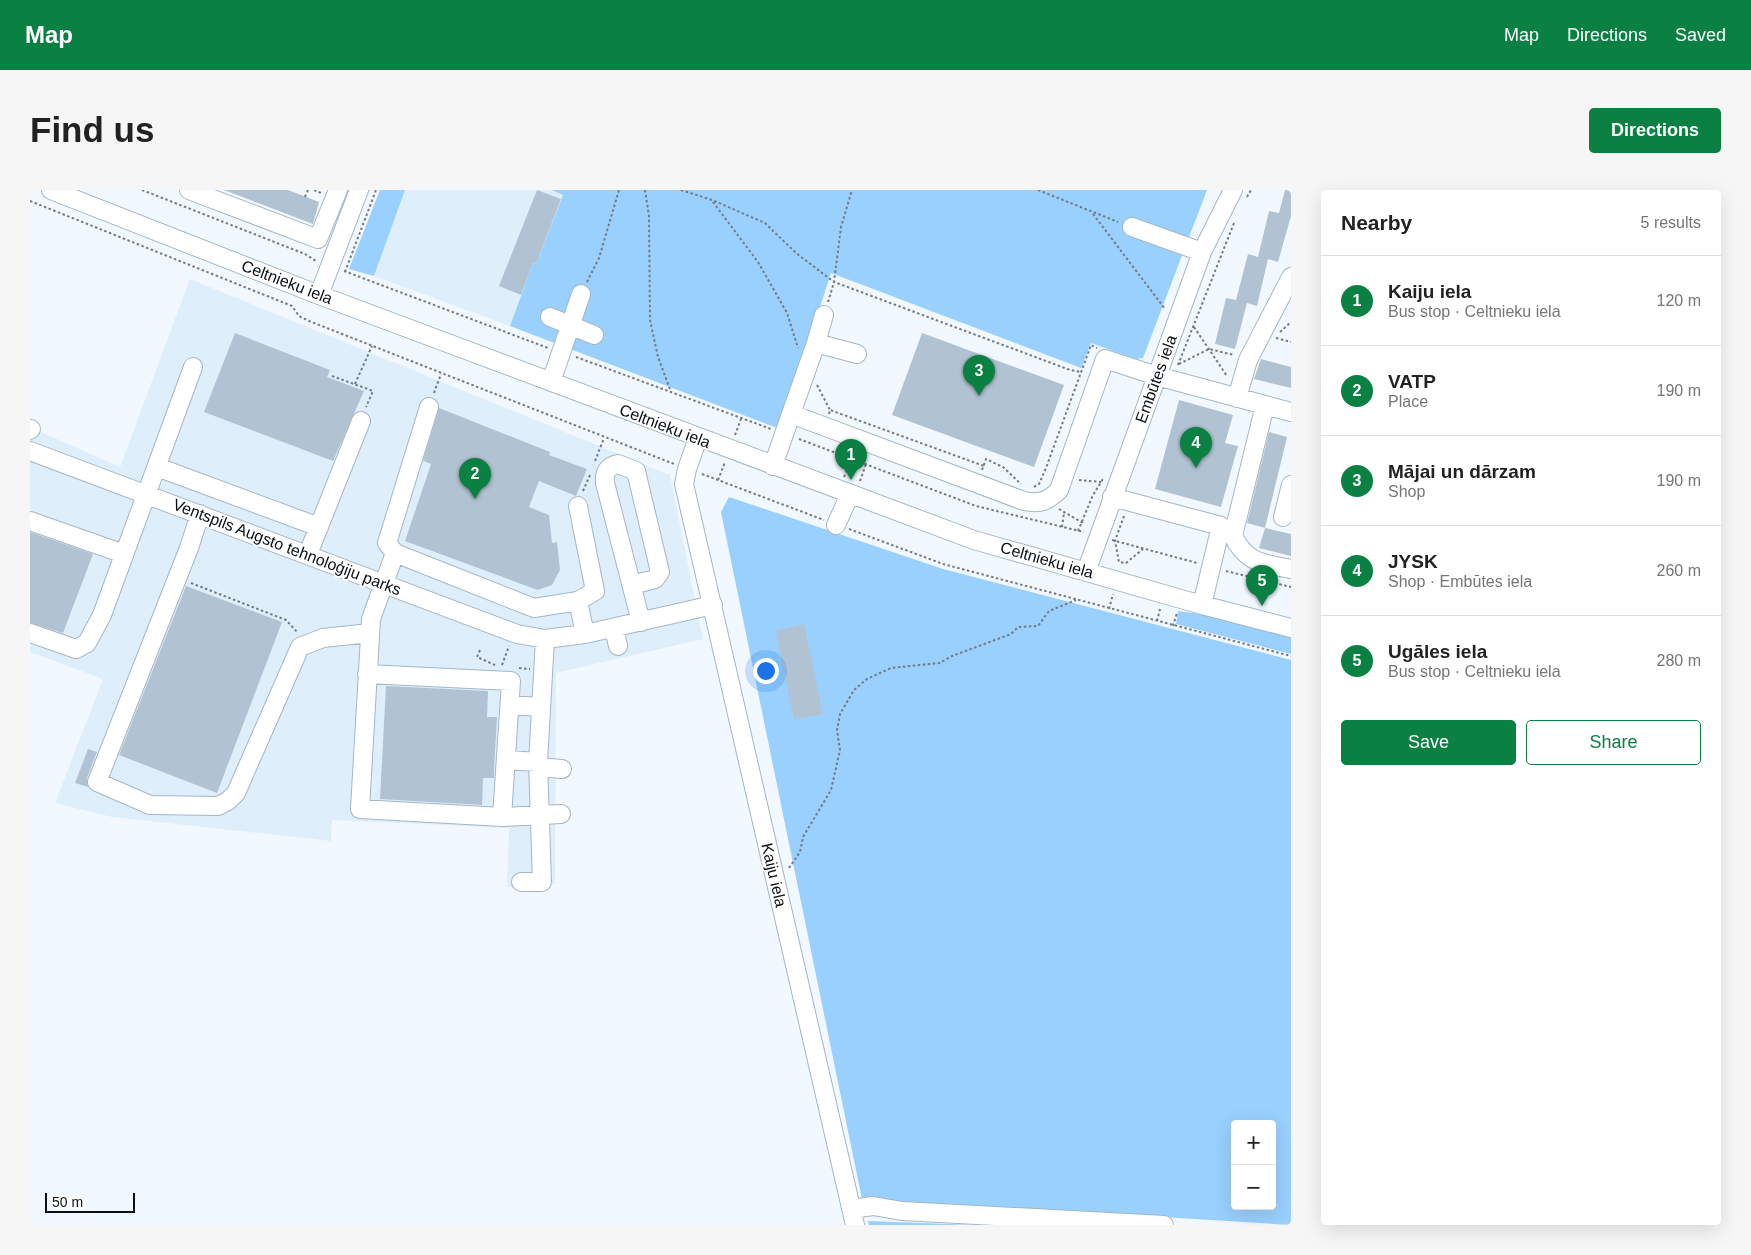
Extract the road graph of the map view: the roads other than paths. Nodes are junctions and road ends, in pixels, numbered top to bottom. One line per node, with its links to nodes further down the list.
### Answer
1 (51, 190): 10 (street, Celtnieku iela)
2 (189, 190): 3 (street)
3 (338, 190)
4 (359, 190): 10 (street)
5 (1238, 196): 7 (street, Embūtes iela)
6 (1143, 226): 7 (street)
7 (1202, 252): 18 (street, Embūtes iela)
8 (1291, 276): 20 (street)
9 (581, 294): 13 (street)
10 (319, 295): 19 (street, Celtnieku iela)
11 (824, 315): 15 (street)
12 (550, 318): 13 (street)
13 (570, 325): 14 (street); 19 (street)
14 (594, 335)
15 (816, 343): 16 (street); 24 (street)
16 (857, 354)
17 (194, 367): 29 (street)
18 (1169, 374): 20 (street); 24 (street); 33 (street, Embūtes iela)
19 (551, 382): 26 (street, Celtnieku iela)
20 (1237, 398): 21 (street)
21 (1264, 405): 23 (street); 43 (street)
22 (429, 407): 40 (street)
23 (1291, 412)
24 (791, 414): 28 (street)
25 (361, 421): 39 (street)
26 (698, 438): 28 (street, Celtnieku iela); 48 (street, Kaiju iela)
27 (30, 451): 32 (street, Ventspils Augsto tehnoloģiju parks)
28 (773, 466): 30 (street, Celtnieku iela)
29 (157, 467): 32 (street); 39 (street)
30 (854, 485): 38 (street); 44 (street, Celtnieku iela)
31 (1291, 486): 36 (street)
32 (147, 494): 35 (street, Ventspils Augsto tehnoloģiju parks); 41 (street)
33 (1120, 500): 44 (street, Embūtes iela); 49 (street)
34 (578, 506): 47 (street)
35 (200, 514): 42 (street, Ventspils Augsto tehnoloģiju parks); 54 (street)
36 (1283, 517)
37 (30, 521): 41 (street)
38 (836, 524)
39 (320, 527): 42 (street)
40 (395, 553): 45 (street); 47 (street)
41 (124, 554): 53 (street)
42 (308, 554): 45 (street, Ventspils Augsto tehnoloģiju parks)
43 (1291, 569)
44 (1086, 572): 49 (street, Celtnieku iela)
45 (383, 583): 54 (street); 56 (street, Ventspils Augsto tehnoloģiju parks)
46 (632, 585): 46 (street); 50 (street)
47 (578, 601): 55 (street)
48 (712, 605): 50 (street, Ventspils Augsto tehnoloģiju parks); 68 (street, Kaiju iela)
49 (1202, 605): 52 (street, Celtnieku iela)
50 (641, 622): 51 (street, Ventspils Augsto tehnoloģiju parks)
51 (614, 628): 55 (street, Ventspils Augsto tehnoloģiju parks); 57 (street)
52 (1291, 628)
53 (30, 633)
54 (370, 633): 58 (street)
55 (585, 634): 56 (street, Ventspils Augsto tehnoloģiju parks)
56 (545, 639): 60 (street)
57 (618, 646)
58 (367, 674): 59 (street); 66 (street)
59 (510, 705): 60 (street); 61 (street)
60 (541, 707): 62 (street)
61 (506, 760): 62 (street); 66 (street)
62 (538, 765): 63 (street); 65 (street)
63 (562, 769)
64 (561, 814): 65 (street)
65 (539, 815): 66 (street); 67 (street)
66 (502, 817)
67 (521, 882)
68 (853, 1217): 69 (street)
69 (1164, 1225)

